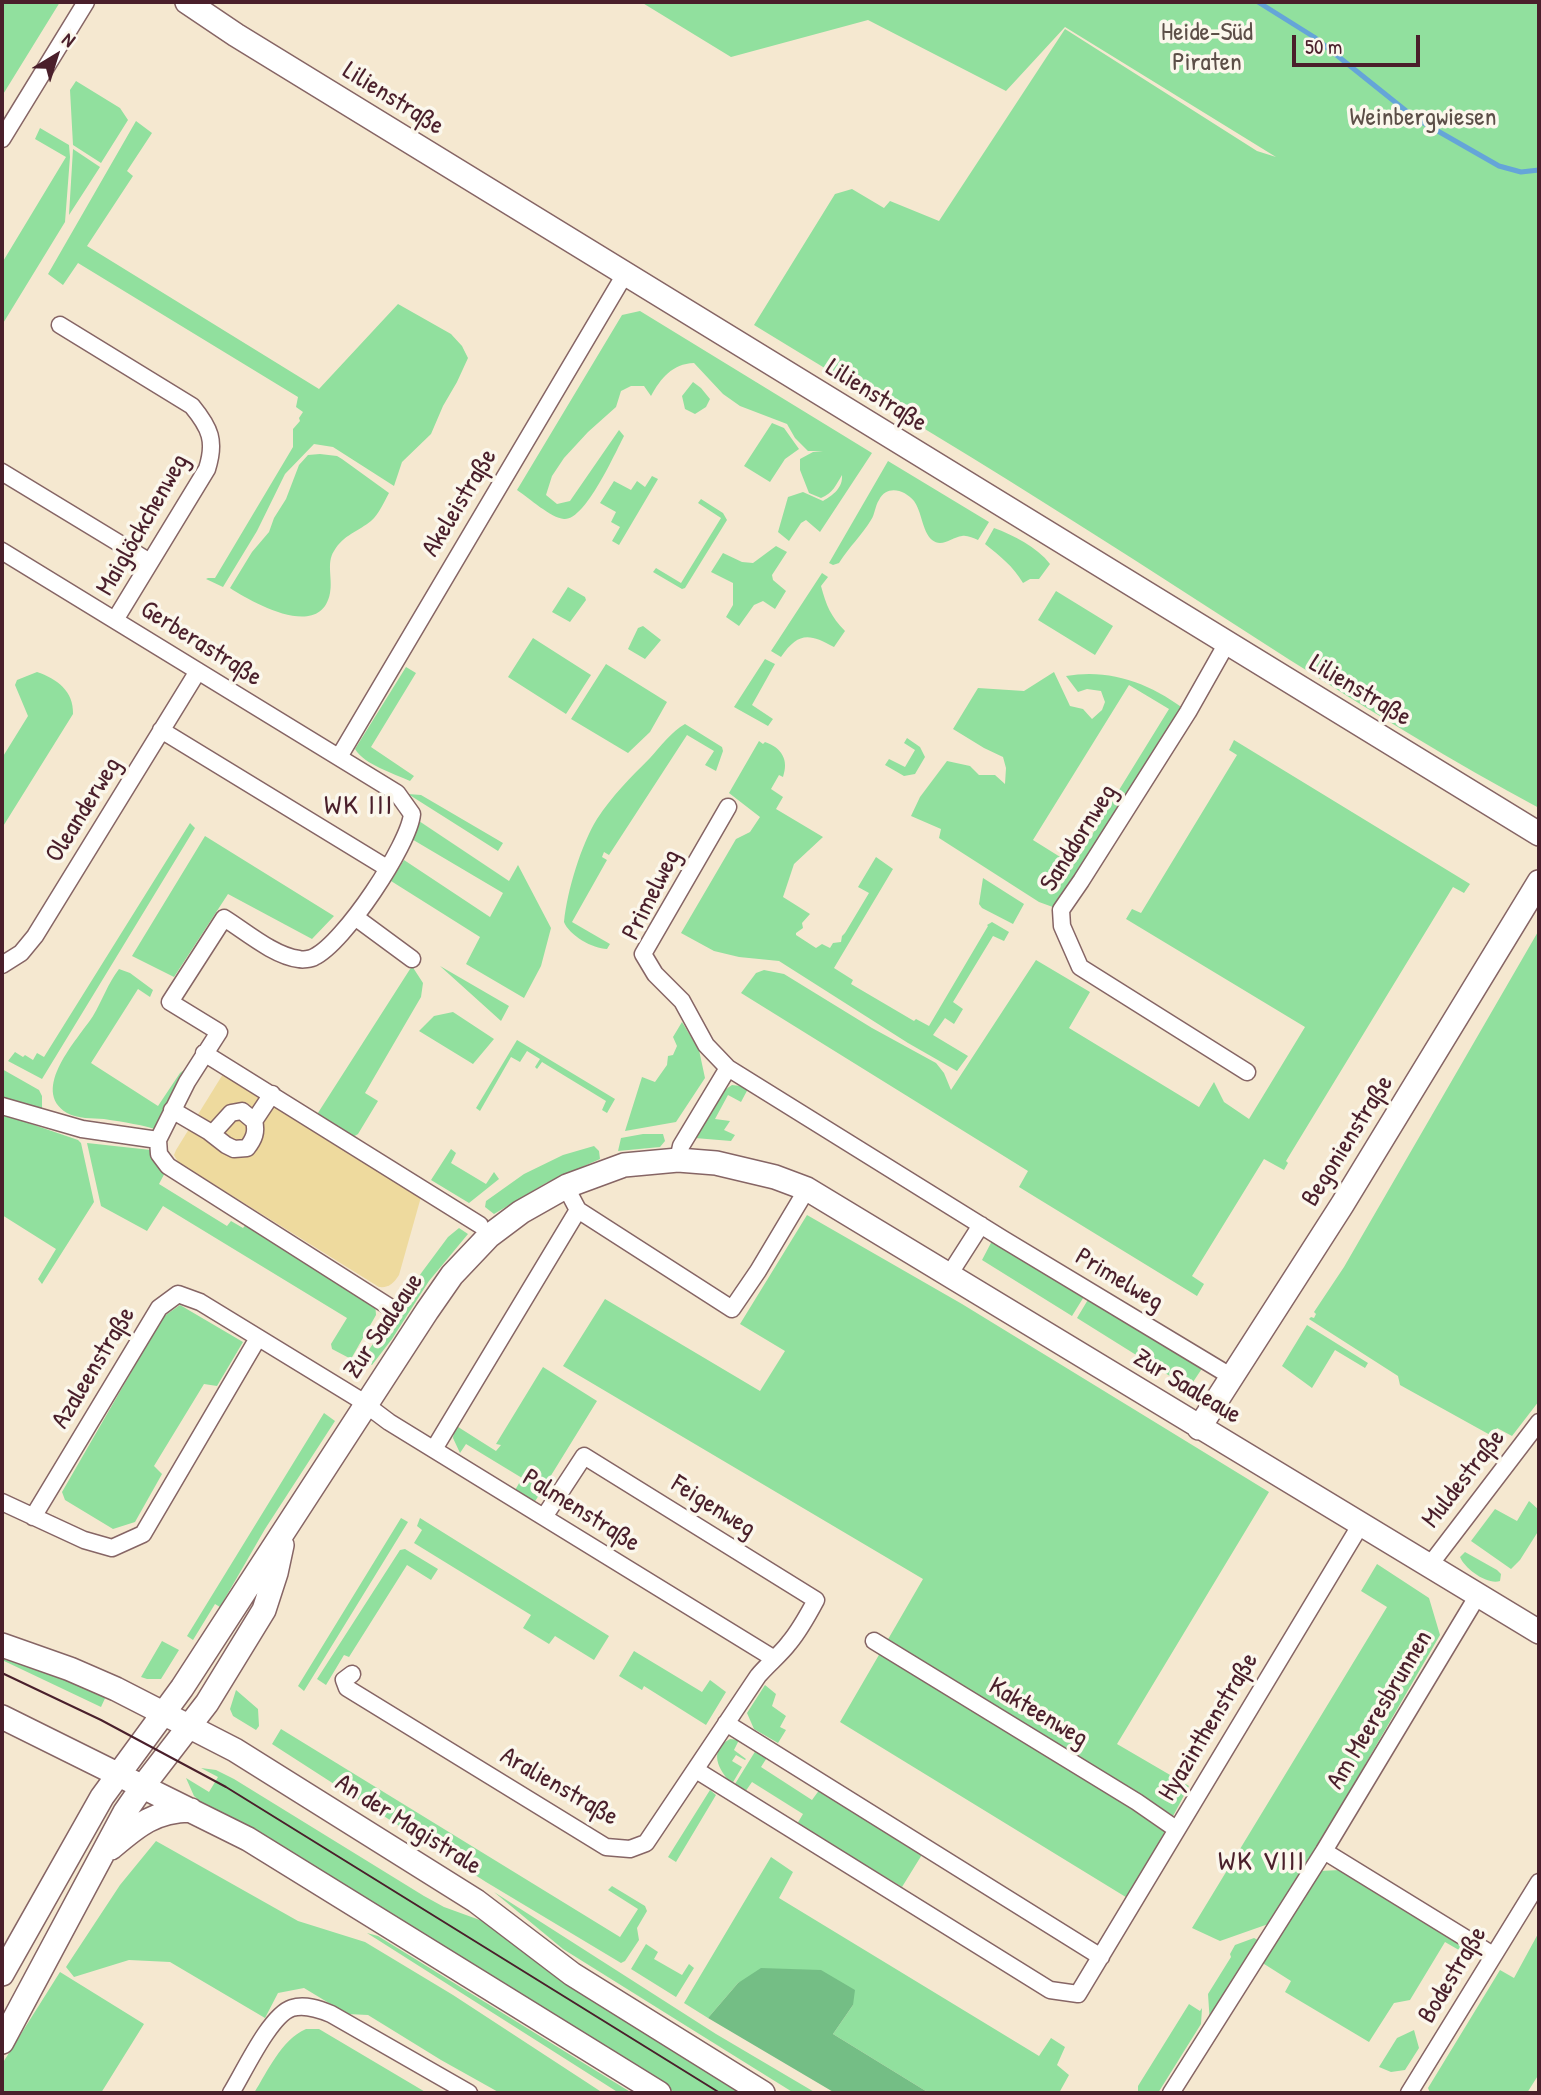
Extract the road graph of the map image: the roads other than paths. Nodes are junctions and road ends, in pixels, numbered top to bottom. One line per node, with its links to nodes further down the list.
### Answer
1 (86, 2): 3 (street)
2 (187, 2): 4 (street, Lilienstraße)
3 (2, 139)
4 (625, 274): 10 (street, Lilienstraße); 13 (street, Akeleistraße)
5 (60, 325): 8 (street, Maiglöckchenweg)
6 (2, 472): 8 (street, Gerberastraße)
7 (2, 551): 9 (street, Gerberastraße)
8 (150, 562): 9 (street, Maiglöckchenweg)
9 (115, 620): 11 (street, Gerberastraße)
10 (1227, 643): 15 (street, Lilienstraße); 23 (street, Sanddornweg)
11 (198, 671): 12 (street, Oleanderweg); 13 (street, Gerberastraße)
12 (161, 730): 16 (street); 20 (street, Oleanderweg)
13 (339, 757): 16 (street, Gerberastraße)
14 (728, 807): 22 (street, Primelweg)
15 (1539, 834)
16 (387, 868): 18 (street)
17 (1539, 882): 39 (street, Begonienstraße)
18 (355, 917): 19 (street); 21 (street)
19 (412, 959)
20 (2, 965)
21 (204, 1053): 24 (street); 26 (street)
22 (728, 1068): 30 (street); 35 (street, Primelweg)
23 (1247, 1072)
24 (272, 1094): 27 (street); 34 (street)
25 (2, 1106): 29 (street)
26 (172, 1110): 28 (street); 29 (street)
27 (254, 1121): 28 (street); 28 (street)
28 (212, 1134)
29 (158, 1140): 37 (street)
30 (678, 1160): 31 (street, Zur Saaleaue); 32 (street, Zur Saaleaue)
31 (567, 1186): 33 (street); 40 (street, Zur Saaleaue)
32 (807, 1189): 33 (street); 36 (street, Zur Saaleaue)
33 (578, 1210): 43 (street)
34 (480, 1225)
35 (981, 1225): 36 (street); 39 (street, Primelweg)
36 (949, 1275): 42 (street, Zur Saaleaue)
37 (388, 1306)
38 (258, 1338): 40 (street, Azaleenstraße); 45 (street); 45 (street, Azaleenstraße)
39 (1232, 1377): 42 (street, Begonienstraße)
40 (365, 1405): 43 (street, Palmenstraße); 48 (street, Zur Saaleaue)
41 (1539, 1422): 49 (street, Muldestraße)
42 (1199, 1428): 47 (street, Zur Saaleaue)
43 (434, 1449): 46 (street, Palmenstraße)
44 (2, 1502): 45 (street)
45 (33, 1517)
46 (544, 1517): 54 (street, Palmenstraße); 54 (street, Feigenweg)
47 (1361, 1524): 49 (street, Zur Saaleaue); 64 (street, Hyazinthenstraße)
48 (285, 1532): 56 (street, Zur Saaleaue); 59 (street, Zur Saaleaue)
49 (1429, 1566): 50 (street, Zur Saaleaue)
50 (1478, 1595): 51 (street, Zur Saaleaue); 65 (street, Am Meeresbrunnen)
51 (1539, 1632)
52 (874, 1641): 64 (street, Kakteenweg)
53 (2, 1645): 56 (street, An der Magistrale)
54 (773, 1658): 58 (street, Aralienstraße)
55 (352, 1674): 60 (street, Aralienstraße)
56 (164, 1713): 59 (street, An der Magistrale); 61 (street, Zur Saaleaue)
57 (2, 1717): 61 (street)
58 (726, 1723): 60 (street, Aralienstraße); 69 (street)
59 (191, 1726): 62 (street, Zur Saaleaue); 75 (street, An der Magistrale)
60 (696, 1770): 69 (street, Hyazinthenstraße)
61 (118, 1774): 62 (street); 70 (street, Zur Saaleaue)
62 (143, 1786): 63 (street); 66 (street, Zur Saaleaue)
63 (191, 1810): 66 (street); 74 (street)
64 (1176, 1829): 69 (street, Hyazinthenstraße)
65 (1324, 1851): 68 (street); 76 (street, Am Meeresbrunnen)
66 (104, 1855): 71 (street, Zur Saaleaue)
67 (1539, 1882): 68 (street, Bodestraße)
68 (1493, 1955): 77 (street, Bodestraße)
69 (1101, 1957)
70 (2, 1974)
71 (2, 2042)
72 (231, 2093): 73 (street)
73 (469, 2093)
74 (659, 2093)
75 (763, 2093)
76 (1171, 2093)
77 (1409, 2093)

